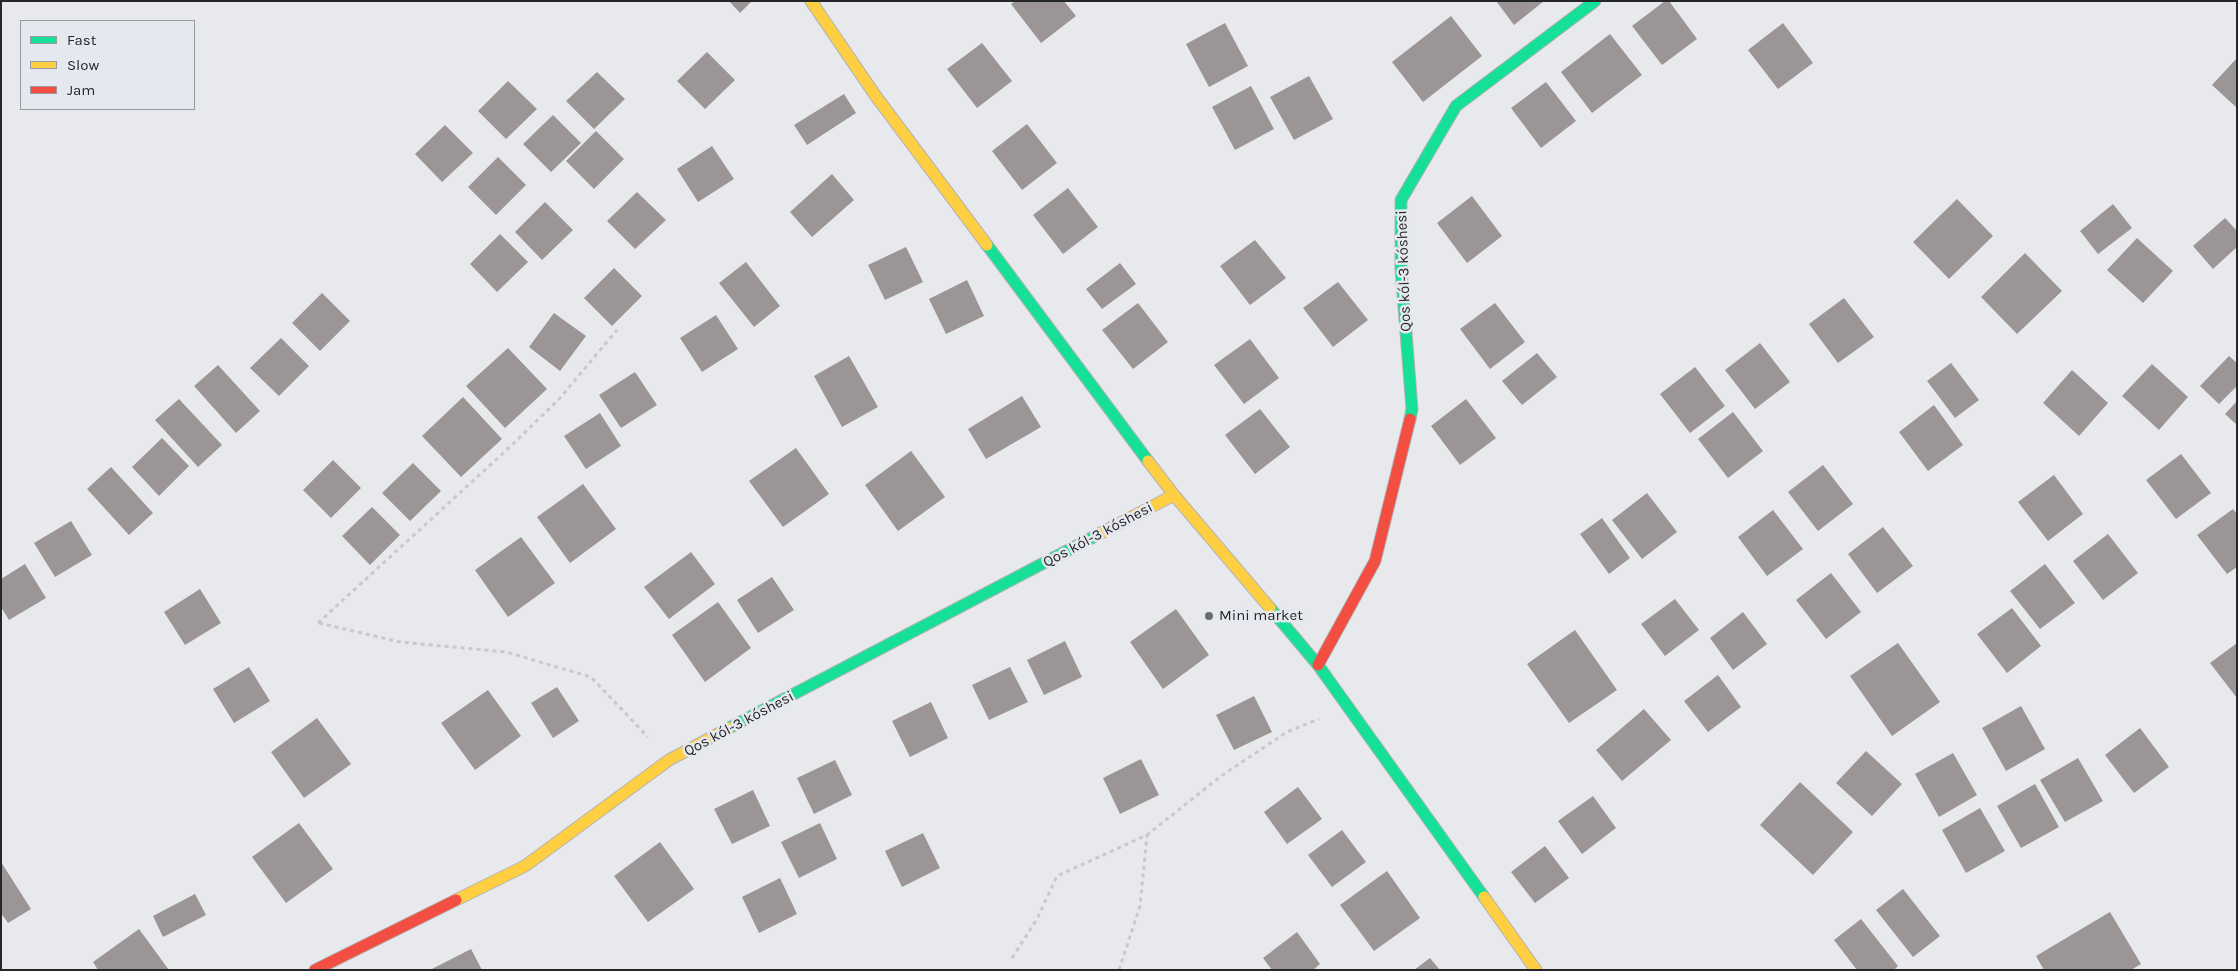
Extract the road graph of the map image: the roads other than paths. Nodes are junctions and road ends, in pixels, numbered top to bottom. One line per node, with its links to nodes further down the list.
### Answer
1 (811, 1): 3 (street)
2 (1595, 1): 4 (street, Qos kól-3 kóshesi)
3 (1174, 495): 4 (street); 5 (street, Qos kól-3 kóshesi)
4 (1318, 665): 6 (street)
5 (315, 970)
6 (1536, 970)

